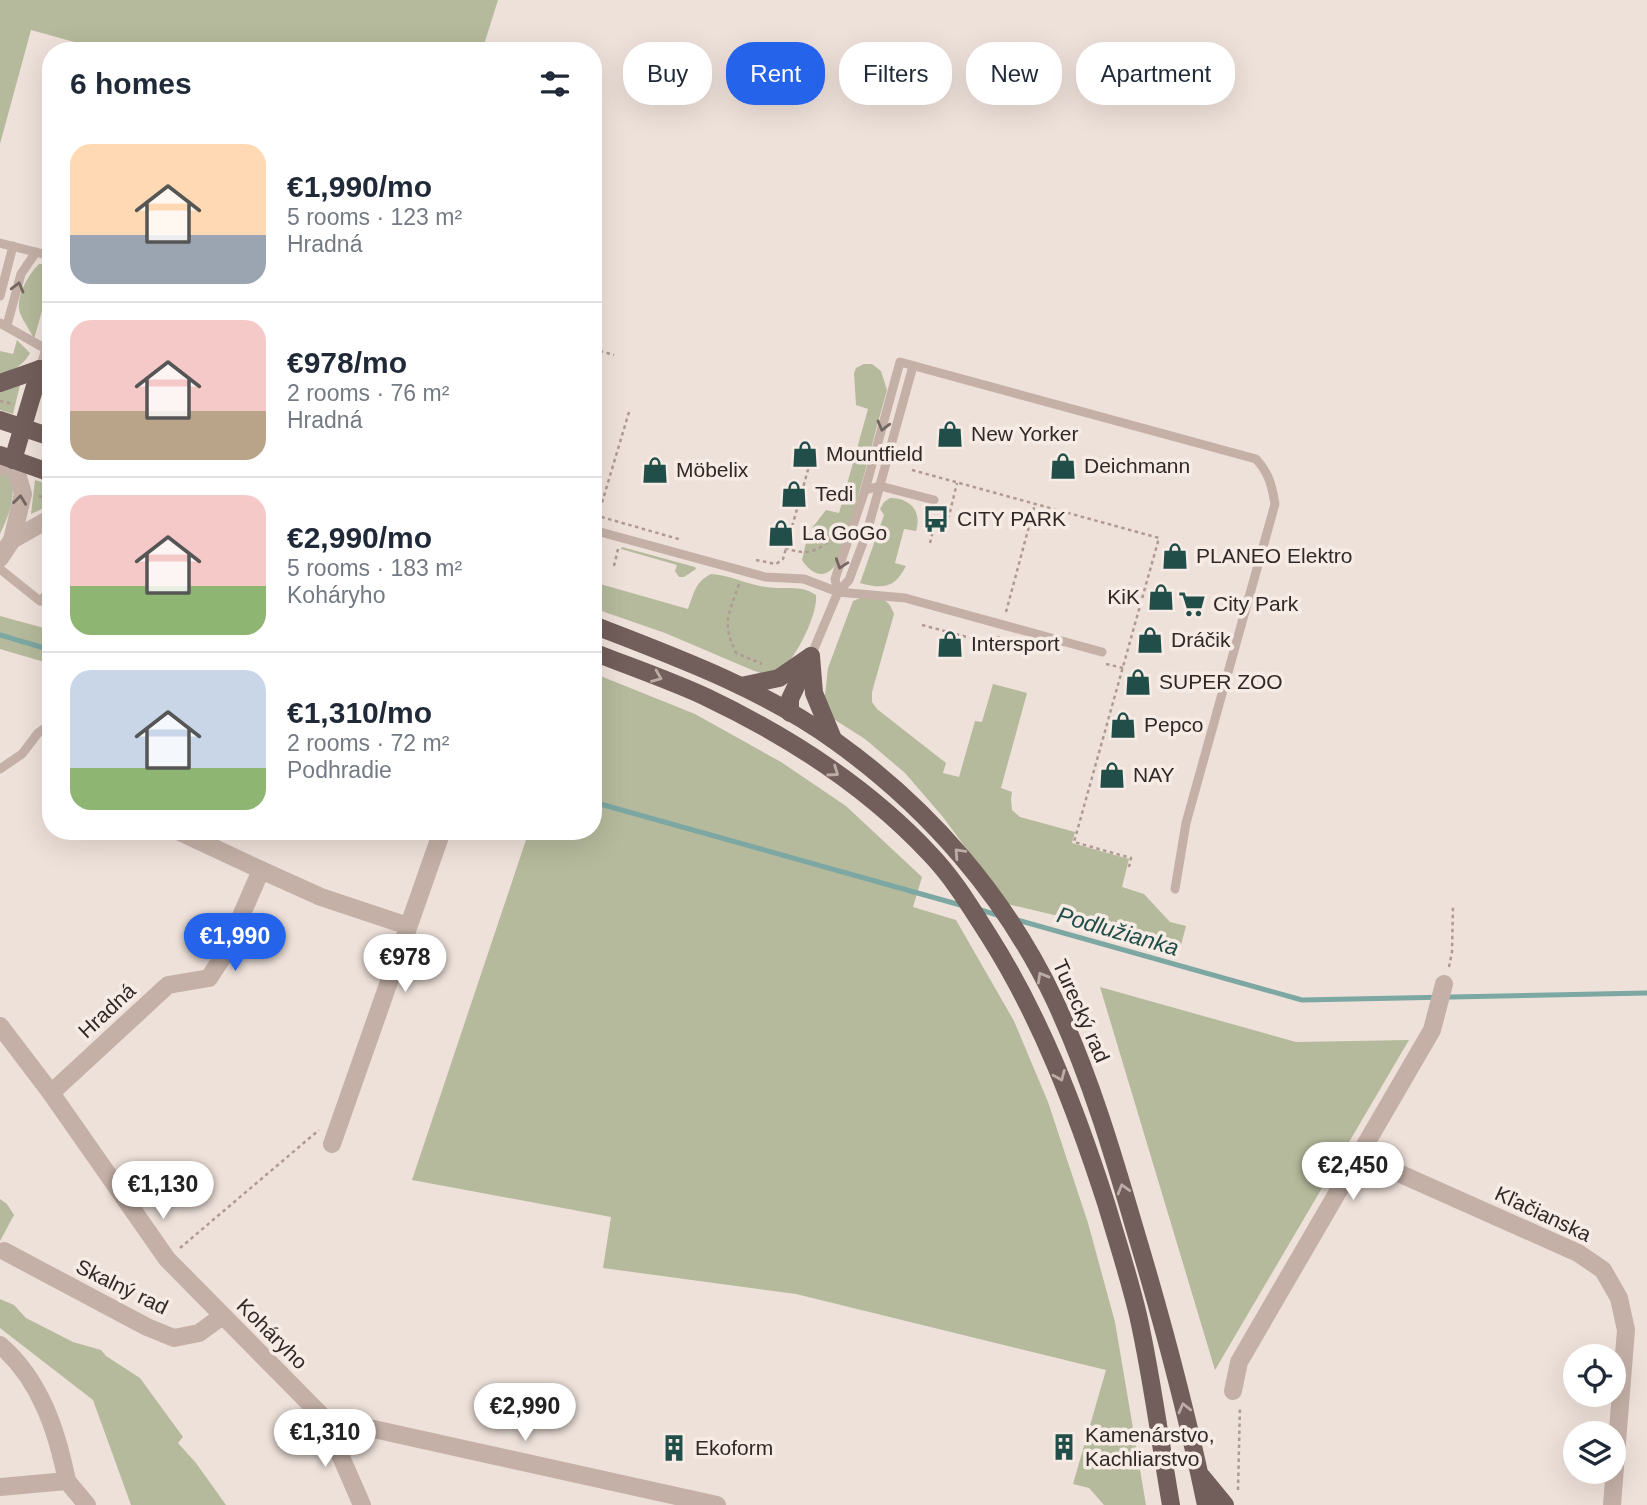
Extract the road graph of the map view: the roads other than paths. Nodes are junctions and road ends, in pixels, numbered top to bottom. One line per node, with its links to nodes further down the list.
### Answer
1 (0, 243): 2 (lane)
2 (13, 246): 3 (lane); 5 (lane)
3 (36, 252): 4 (lane); 6 (lane, one-way to 3)
4 (42, 254)
5 (0, 296)
6 (4, 324): 7 (lane)
7 (42, 347)
8 (42, 362): 10 (lane)
9 (913, 366): 18 (lane); 19 (lane, one-way to 19); 42 (lane)
10 (40, 369): 11 (main road); 12 (main road); 14 (main road)
11 (42, 374)
12 (0, 383)
13 (0, 419): 14 (main road)
14 (24, 427): 15 (main road); 16 (main road)
15 (42, 434)
16 (4, 461): 17 (main road); 23 (street, one-way to 16)
17 (42, 471)
18 (880, 486): 19 (lane); 20 (lane); 26 (lane)
19 (865, 490): 26 (lane, one-way to 26)
20 (934, 500)
21 (42, 523): 23 (street)
22 (602, 532): 26 (lane)
23 (12, 540): 24 (street)
24 (0, 558)
25 (0, 569): 27 (lane)
26 (838, 592): 29 (lane); 31 (lane)
27 (42, 599)
28 (602, 629): 32 (main road, Turecký rad)
29 (1102, 652)
30 (602, 656): 36 (main road, one-way to 36)
31 (811, 656): 32 (main road); 33 (main road); 34 (main road)
32 (741, 686): 34 (main road, Turecký rad)
33 (814, 693): 34 (main road); 37 (main road)
34 (790, 713): 36 (main road); 37 (main road, Turecký rad)
35 (42, 730): 38 (lane)
36 (777, 735): 60 (main road, one-way to 60)
37 (833, 739): 54 (main road, Turecký rad, one-way to 37)
38 (0, 769)
39 (197, 840): 41 (street)
40 (439, 840): 43 (street)
41 (261, 870): 43 (street); 46 (street, Hradná)
42 (1175, 889)
43 (408, 926): 47 (street)
44 (1444, 984): 48 (street)
45 (0, 1026): 46 (street, Koháryho)
46 (51, 1093): 50 (street, Koháryho)
47 (332, 1144)
48 (1358, 1155): 52 (street); 63 (street, Kľačianska)
49 (4, 1251): 50 (street, Skalný rad)
50 (221, 1317): 53 (street, Koháryho)
51 (0, 1345): 55 (street)
52 (1233, 1391)
53 (324, 1418): 58 (street); 59 (street)
54 (1200, 1474): 61 (main road, Turecký rad); 62 (main road)
55 (67, 1481): 56 (street); 57 (street)
56 (0, 1487)
57 (87, 1505)
58 (362, 1505)
59 (717, 1505)
60 (1171, 1505)
61 (1206, 1505)
62 (1226, 1505)
63 (1612, 1505)

